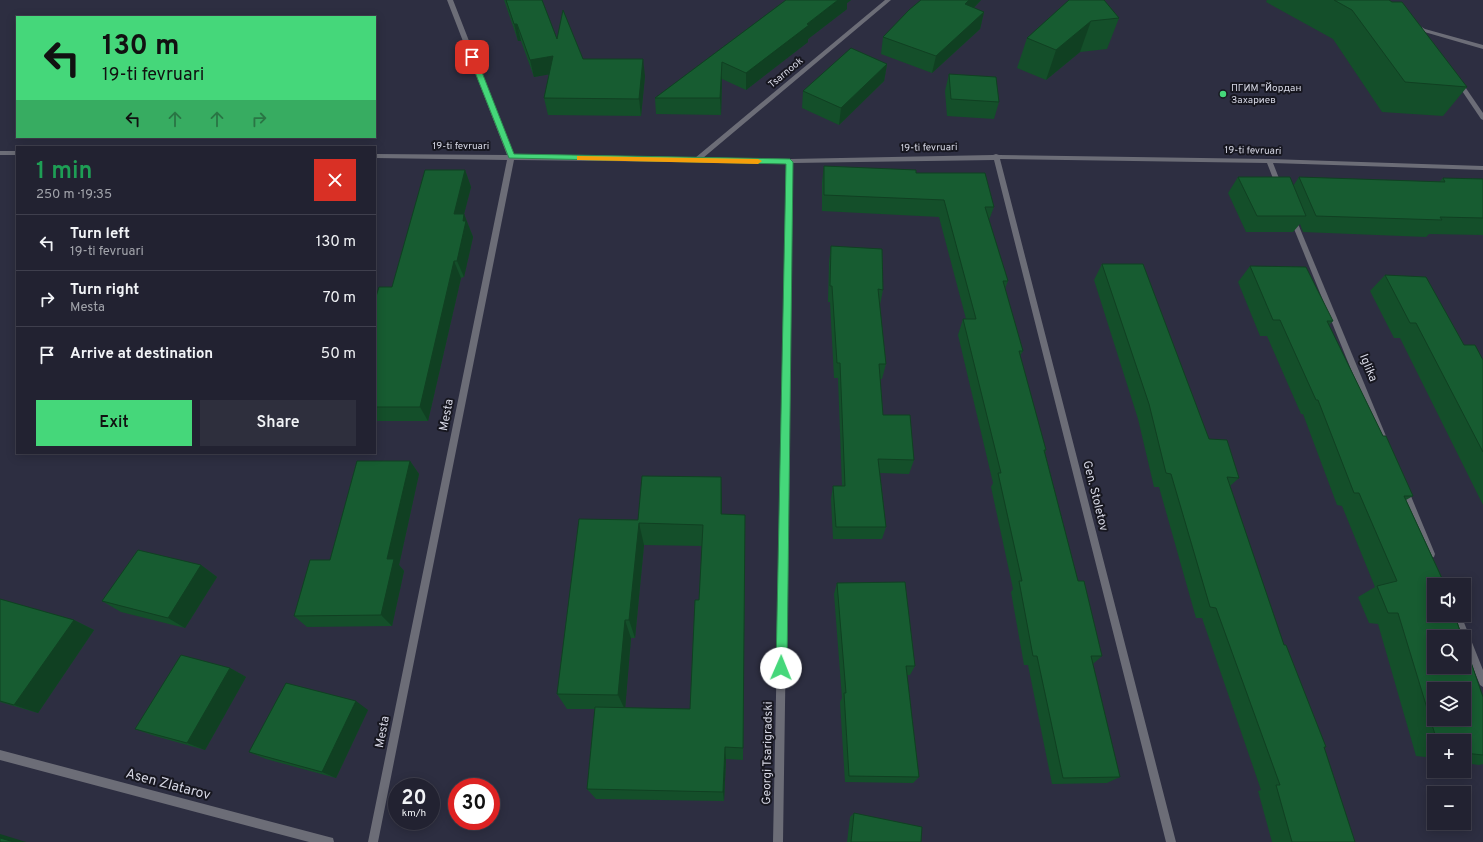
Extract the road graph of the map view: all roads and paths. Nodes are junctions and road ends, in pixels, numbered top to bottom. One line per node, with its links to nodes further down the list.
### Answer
1 (450, 0): 13 (street)
2 (888, 0): 14 (street, Tsarnook)
3 (1410, 23): 4 (street)
4 (1423, 30): 5 (street); 6 (street)
5 (1427, 36)
6 (1483, 47)
7 (1453, 74): 8 (street)
8 (1483, 118)
9 (0, 153): 10 (street)
10 (16, 153)
11 (376, 156): 13 (street, 19-ti fevruari)
12 (996, 156): 15 (street, 19-ti fevruari); 16 (street, 19-ti fevruari); 29 (street, Gen. Stoletov)
13 (511, 157): 14 (street, 19-ti fevruari); 27 (street, Mesta)
14 (696, 160): 16 (street, 19-ti fevruari)
15 (1269, 161): 17 (street, 19-ti fevruari); 18 (street)
16 (790, 162): 28 (street, Georgi Tsarigradski)
17 (1483, 168)
18 (1284, 197)
19 (1290, 212): 20 (street, Iglika)
20 (1386, 446)
21 (1401, 483): 22 (street)
22 (1434, 563)
23 (1459, 622): 24 (street)
24 (1483, 682)
25 (0, 755): 26 (street, Asen Zlatarov)
26 (329, 842)
27 (373, 842)
28 (778, 842)
29 (1171, 842)

